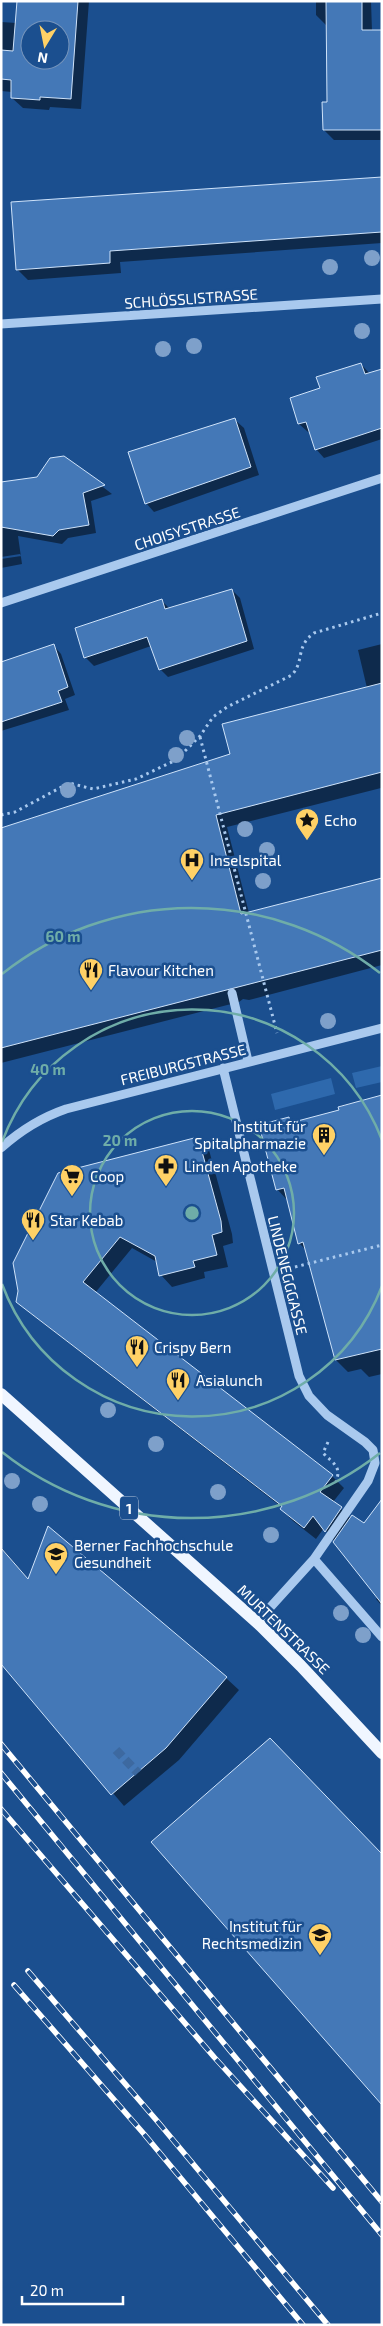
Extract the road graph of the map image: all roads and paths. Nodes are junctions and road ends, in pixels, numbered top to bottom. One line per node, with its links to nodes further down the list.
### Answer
1 (382, 299): 2 (street, SCHLÖSSLISTRASSE)
2 (1, 324)
3 (382, 478): 4 (street, CHOISYSTRASSE)
4 (1, 603)
5 (382, 612): 6 (path)
6 (200, 736): 7 (path); 10 (path)
7 (1, 815)
8 (232, 992): 11 (street)
9 (382, 1028): 10 (street, FREIBURGSTRASSE)
10 (282, 1053): 11 (street, FREIBURGSTRASSE)
11 (248, 1061): 12 (street, FREIBURGSTRASSE)
12 (223, 1068): 13 (street, FREIBURGSTRASSE); 19 (street, LINDENEGGGASSE)
13 (1, 1148)
14 (382, 1245): 15 (path)
15 (308, 1263)
16 (1, 1394): 20 (main road, MURTENSTRASSE / 1)
17 (329, 1439): 18 (path)
18 (336, 1482)
19 (314, 1558): 20 (street); 21 (street)
20 (256, 1623): 22 (main road, MURTENSTRASSE / 1)
21 (382, 1637)
22 (382, 1753)

